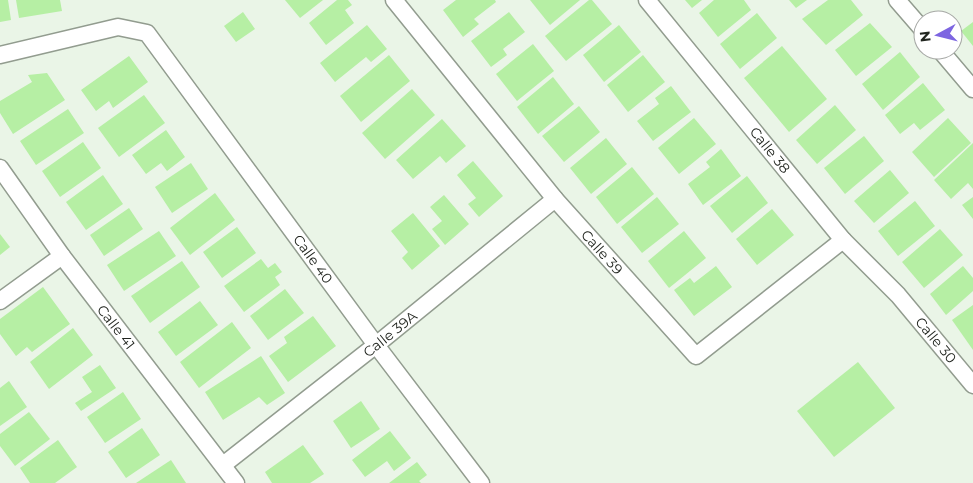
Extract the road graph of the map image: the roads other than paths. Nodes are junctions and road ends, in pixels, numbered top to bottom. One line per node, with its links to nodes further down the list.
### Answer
1 (394, 0): 9 (street, Calle 39)
2 (647, 0): 10 (street, Calle 38)
3 (897, 0): 4 (street)
4 (913, 18)
5 (0, 55): 14 (street, Calle 40)
6 (948, 60): 7 (street)
7 (973, 89)
8 (0, 168): 11 (street, Calle 41)
9 (555, 199): 10 (street, Calle 39); 14 (street, Calle 39A)
10 (842, 240): 12 (street, Calle 38)
11 (62, 256): 13 (street); 16 (street, Calle 41)
12 (898, 295): 15 (street, Calle 30)
13 (0, 302)
14 (376, 345): 16 (street, Calle 39A); 18 (street, Calle 40)
15 (973, 385)
16 (223, 465): 17 (street, Calle 41)
17 (236, 483)
18 (481, 483)

